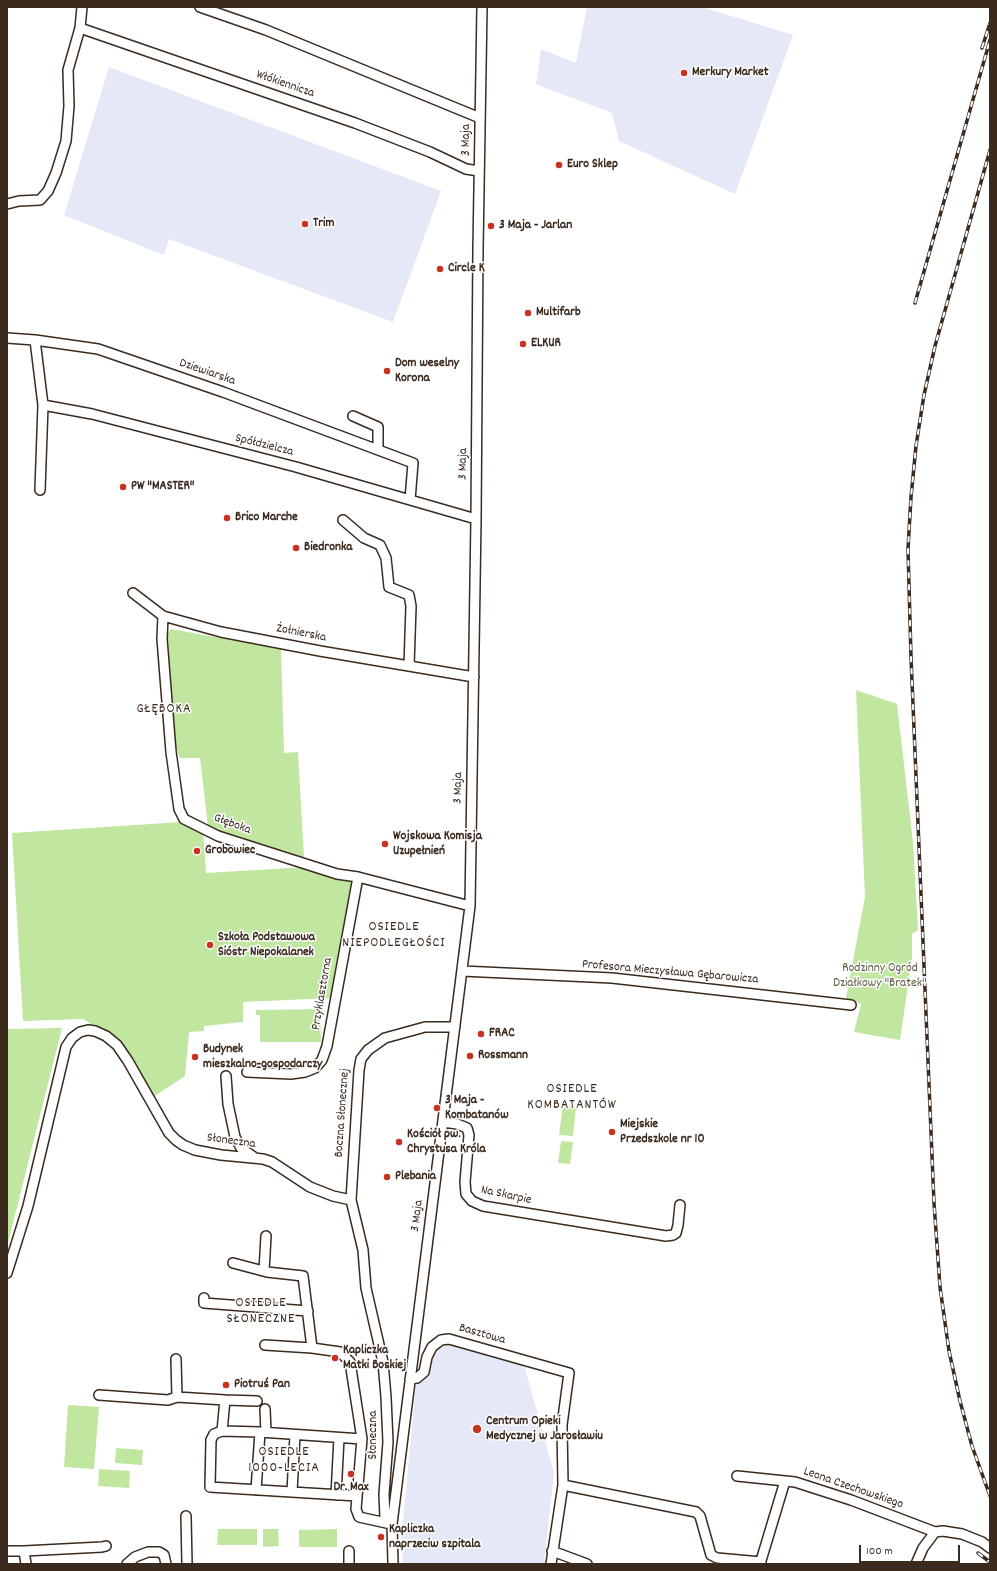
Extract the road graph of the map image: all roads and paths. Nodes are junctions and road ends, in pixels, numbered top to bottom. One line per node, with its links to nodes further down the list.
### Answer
1 (82, 7): 4 (street)
2 (200, 7): 5 (street)
3 (482, 7): 5 (street, 3 Maja)
4 (79, 30): 6 (street, Włókiennicza); 7 (street)
5 (480, 118): 6 (street, 3 Maja)
6 (480, 171): 15 (street, 3 Maja)
7 (7, 204)
8 (7, 338): 9 (street, Dziewiarska)
9 (35, 340): 10 (street); 12 (street, Dziewiarska)
10 (43, 405): 13 (street); 14 (street, Spółdzielcza)
11 (352, 416): 12 (street)
12 (378, 450): 14 (street, Dziewiarska)
13 (40, 490)
14 (410, 500): 15 (street, Spółdzielcza)
15 (476, 519): 20 (street, 3 Maja)
16 (343, 520): 19 (street)
17 (133, 593): 18 (street, Żołnierska)
18 (163, 616): 19 (street, Żołnierska); 21 (street, Głęboka)
19 (409, 666): 20 (street, Żołnierska)
20 (474, 677): 22 (street, 3 Maja)
21 (358, 877): 22 (street, Głęboka); 26 (street, Przyklasztorna)
22 (470, 906): 23 (street, 3 Maja)
23 (462, 971): 24 (street, Profesora Mieczysława Gębarowicza); 25 (street, 3 Maja)
24 (850, 1005)
25 (455, 1027): 28 (street, 3 Maja); 30 (street, Boczna Słonecznej)
26 (247, 1072)
27 (226, 1076): 29 (street)
28 (443, 1122): 31 (street, Na Skarpie); 41 (street, 3 Maja)
29 (256, 1158): 30 (street, Słoneczna); 35 (street, Słoneczna)
30 (351, 1200): 60 (street, Słoneczna)
31 (680, 1205)
32 (266, 1236): 34 (street)
33 (233, 1263): 34 (street)
34 (264, 1271): 37 (street)
35 (7, 1273)
36 (204, 1298): 37 (street)
37 (308, 1311): 39 (street)
38 (265, 1345): 39 (street)
39 (312, 1348): 51 (street)
40 (176, 1359): 43 (street)
41 (410, 1379): 54 (street, Basztowa); 60 (street, 3 Maja)
42 (99, 1395): 43 (street)
43 (177, 1397): 44 (street)
44 (225, 1400): 45 (street); 47 (street)
45 (257, 1401)
46 (265, 1409): 48 (street)
47 (222, 1431): 48 (street); 55 (street)
48 (263, 1432): 49 (street); 55 (street)
49 (296, 1435): 50 (street); 56 (street)
50 (339, 1438): 51 (street); 57 (street)
51 (362, 1440): 58 (street)
52 (737, 1476): 53 (street, Leona Czechowskiego)
53 (785, 1481): 61 (street, Leona Czechowskiego); 68 (street)
54 (563, 1485): 67 (street); 68 (street)
55 (256, 1490): 56 (street)
56 (292, 1492): 57 (street)
57 (336, 1495): 58 (street)
58 (357, 1496): 60 (street)
59 (186, 1516): 72 (street)
60 (392, 1524): 74 (street, 3 Maja)
61 (934, 1532): 63 (street, Leona Czechowskiego); 77 (street)
62 (106, 1546): 65 (street)
63 (990, 1548)
64 (7, 1551): 65 (street)
65 (24, 1551): 69 (street)
66 (349, 1551): 73 (street)
67 (552, 1551): 75 (street); 76 (street)
68 (760, 1563)
69 (26, 1564)
70 (127, 1564): 71 (street)
71 (166, 1564)
72 (187, 1564)
73 (349, 1564)
74 (393, 1564)
75 (551, 1564)
76 (587, 1564)
77 (916, 1564)

